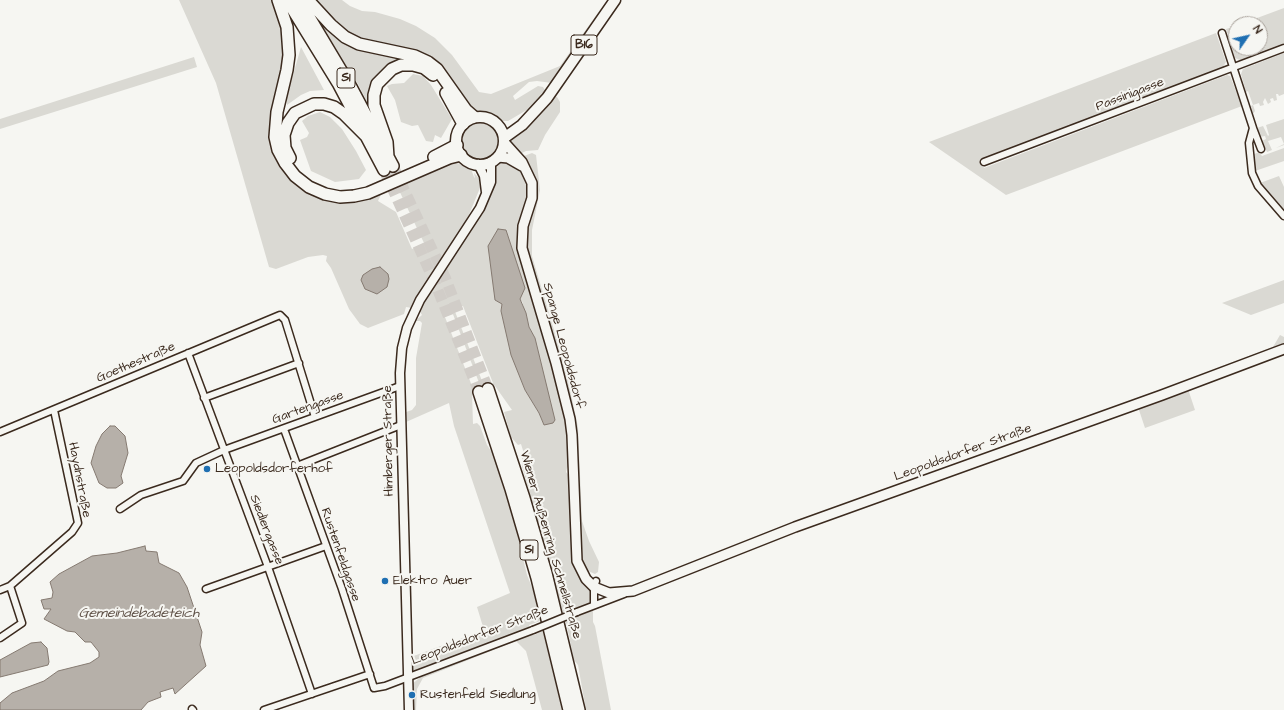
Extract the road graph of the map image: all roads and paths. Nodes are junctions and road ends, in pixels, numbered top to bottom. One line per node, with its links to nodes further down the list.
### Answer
1 (278, 0): 17 (highway)
2 (287, 0): 14 (highway, S1)
3 (299, 0): 20 (highway, S1)
4 (308, 0): 10 (highway)
5 (615, 0): 9 (main road, B16)
6 (1222, 33): 8 (street)
7 (1284, 48): 8 (street, Passinigasse)
8 (1233, 68): 13 (street); 19 (street, Passinigasse)
9 (528, 117): 12 (main road, B16); 15 (main road, B16)
10 (474, 118): 11 (main road); 12 (main road)
11 (463, 124): 17 (main road); 20 (highway)
12 (499, 126): 15 (main road)
13 (1252, 128): 16 (street); 24 (street)
14 (366, 137): 17 (highway); 20 (highway, S1)
15 (504, 140): 18 (main road); 22 (main road, Spange Leopoldsdorf)
16 (1261, 149)
17 (459, 150): 21 (main road)
18 (494, 159): 21 (main road); 22 (main road); 23 (street, Himberger Straße)
19 (984, 162)
20 (388, 164)
21 (478, 164): 23 (street)
22 (524, 167): 41 (main road, Spange Leopoldsdorf)
23 (486, 193): 28 (street, Himberger Straße)
24 (1284, 216)
25 (1284, 349): 40 (main road, Leopoldsdorfer Straße)
26 (188, 353): 27 (street, Goethestraße); 29 (street, Siedlergasse); 30 (street, Goethestraße)
27 (299, 363): 29 (street); 31 (street)
28 (400, 386): 31 (street, Gartengasse); 32 (street, Himberger Straße)
29 (204, 398): 35 (street, Siedlergasse)
30 (54, 410): 34 (street, Goethestraße); 42 (street, Haydnstraße)
31 (315, 417): 33 (street, Gartengasse)
32 (401, 425): 36 (street); 50 (street, Himberger Straße)
33 (284, 429): 35 (street, Gartengasse); 36 (street, Rustenfeldgasse)
34 (0, 432)
35 (224, 450): 37 (street, Gartengasse); 39 (street, Siedlergasse)
36 (297, 466): 38 (street, Rustenfeldgasse)
37 (120, 509)
38 (326, 546): 39 (street); 49 (street, Rustenfeldgasse)
39 (268, 567): 43 (street); 52 (street, Siedlergasse)
40 (652, 582): 45 (main road, Leopoldsdorfer Straße); 46 (main road, Leopoldsdorfer Straße)
41 (595, 584): 45 (main road, Spange Leopoldsdorf); 47 (street)
42 (10, 586): 44 (street, Haydnstraße); 48 (street)
43 (206, 589)
44 (0, 590)
45 (612, 591): 46 (main road, Leopoldsdorfer Straße); 47 (street, Leopoldsdorfer Straße)
46 (626, 593): 47 (street, Leopoldsdorfer Straße)
47 (594, 605): 50 (street, Leopoldsdorfer Straße, bridge)
48 (0, 638)
49 (370, 674): 51 (street, Rustenfeldgasse); 52 (street)
50 (408, 677): 51 (street, Leopoldsdorfer Straße); 54 (street, Himberger Straße)
51 (374, 688)
52 (312, 694): 53 (street)
53 (264, 710)
54 (408, 710)
55 (569, 710): 56 (highway, Wiener Außenring Schnellstraße / S1)
56 (579, 710)

